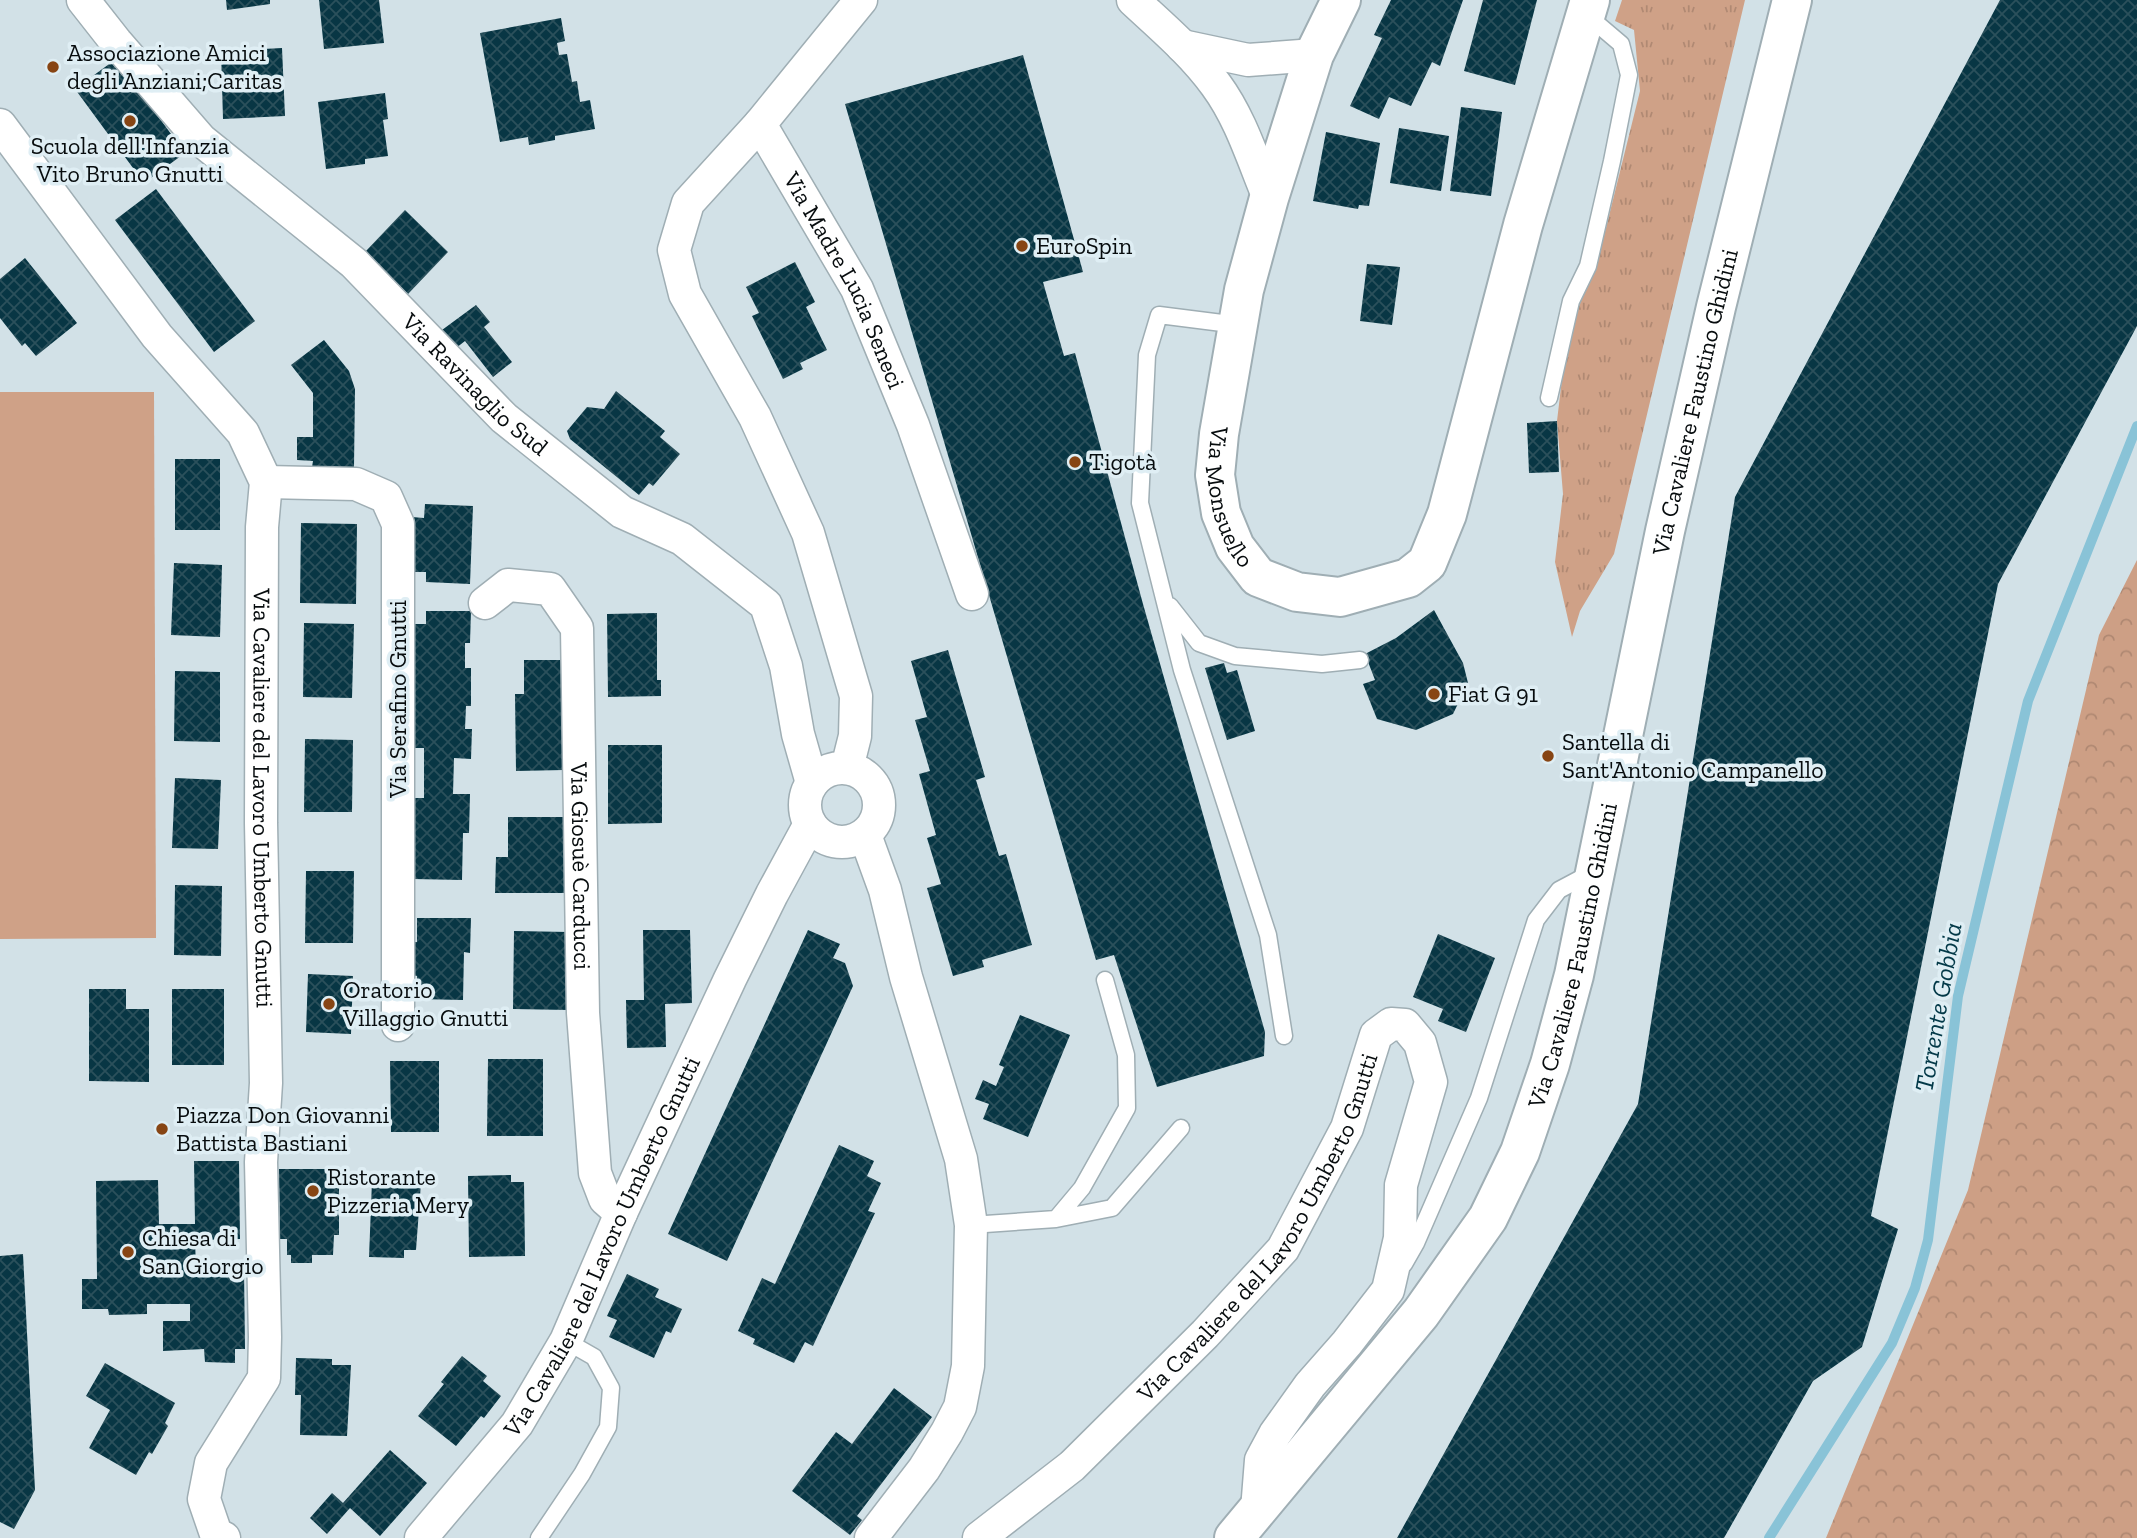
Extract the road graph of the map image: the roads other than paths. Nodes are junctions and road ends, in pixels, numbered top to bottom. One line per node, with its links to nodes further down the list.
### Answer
1 (83, 0): 20 (street, Via Ravinaglio Sud)
2 (861, 0): 9 (street)
3 (1133, 0): 7 (street)
4 (1340, 0): 8 (main road, Via Monsuello)
5 (1792, 0): 23 (main road, Via Cavaliere Faustino Ghidini)
6 (1588, 7): 12 (main road, Via Monsuello); 13 (lane)
7 (1182, 46): 8 (street); 11 (street)
8 (1314, 55): 11 (main road, Via Monsuello)
9 (760, 124): 15 (street, Via Madre Lucia Seneci); 19 (street)
10 (0, 125): 14 (street, Via Cavaliere del Lavoro Umberto Gnutti)
11 (1269, 198): 12 (main road, Via Monsuello)
12 (1238, 325): 16 (lane)
13 (1549, 398)
14 (266, 482): 25 (street, Via Serafino Gnutti); 34 (street, Via Cavaliere del Lavoro Umberto Gnutti)
15 (972, 594)
16 (1166, 600): 18 (lane); 26 (lane)
17 (485, 603): 28 (street, Via Giosuè Carducci)
18 (1360, 660)
19 (847, 768): 20 (street); 22 (street)
20 (812, 783): 21 (street, Via Cavaliere del Lavoro Umberto Gnutti)
21 (810, 824): 22 (street); 28 (street, Via Cavaliere del Lavoro Umberto Gnutti)
22 (865, 835): 30 (street)
23 (1596, 870): 31 (lane); 33 (main road, Via Cavaliere Faustino Ghidini)
24 (1105, 980): 29 (lane)
25 (398, 1025)
26 (1284, 1036)
27 (1181, 1128): 29 (lane)
28 (621, 1213): 32 (street, Via Cavaliere del Lavoro Umberto Gnutti)
29 (1056, 1219): 30 (lane)
30 (971, 1225): 37 (street)
31 (1388, 1290): 33 (street, Via Cavaliere del Lavoro Umberto Gnutti); 38 (street, Via Cavaliere del Lavoro Umberto Gnutti)
32 (566, 1341): 35 (street, Via Cavaliere del Lavoro Umberto Gnutti); 36 (lane)
33 (1246, 1524)
34 (224, 1538)
35 (421, 1538)
36 (539, 1538)
37 (871, 1538)
38 (979, 1538)

